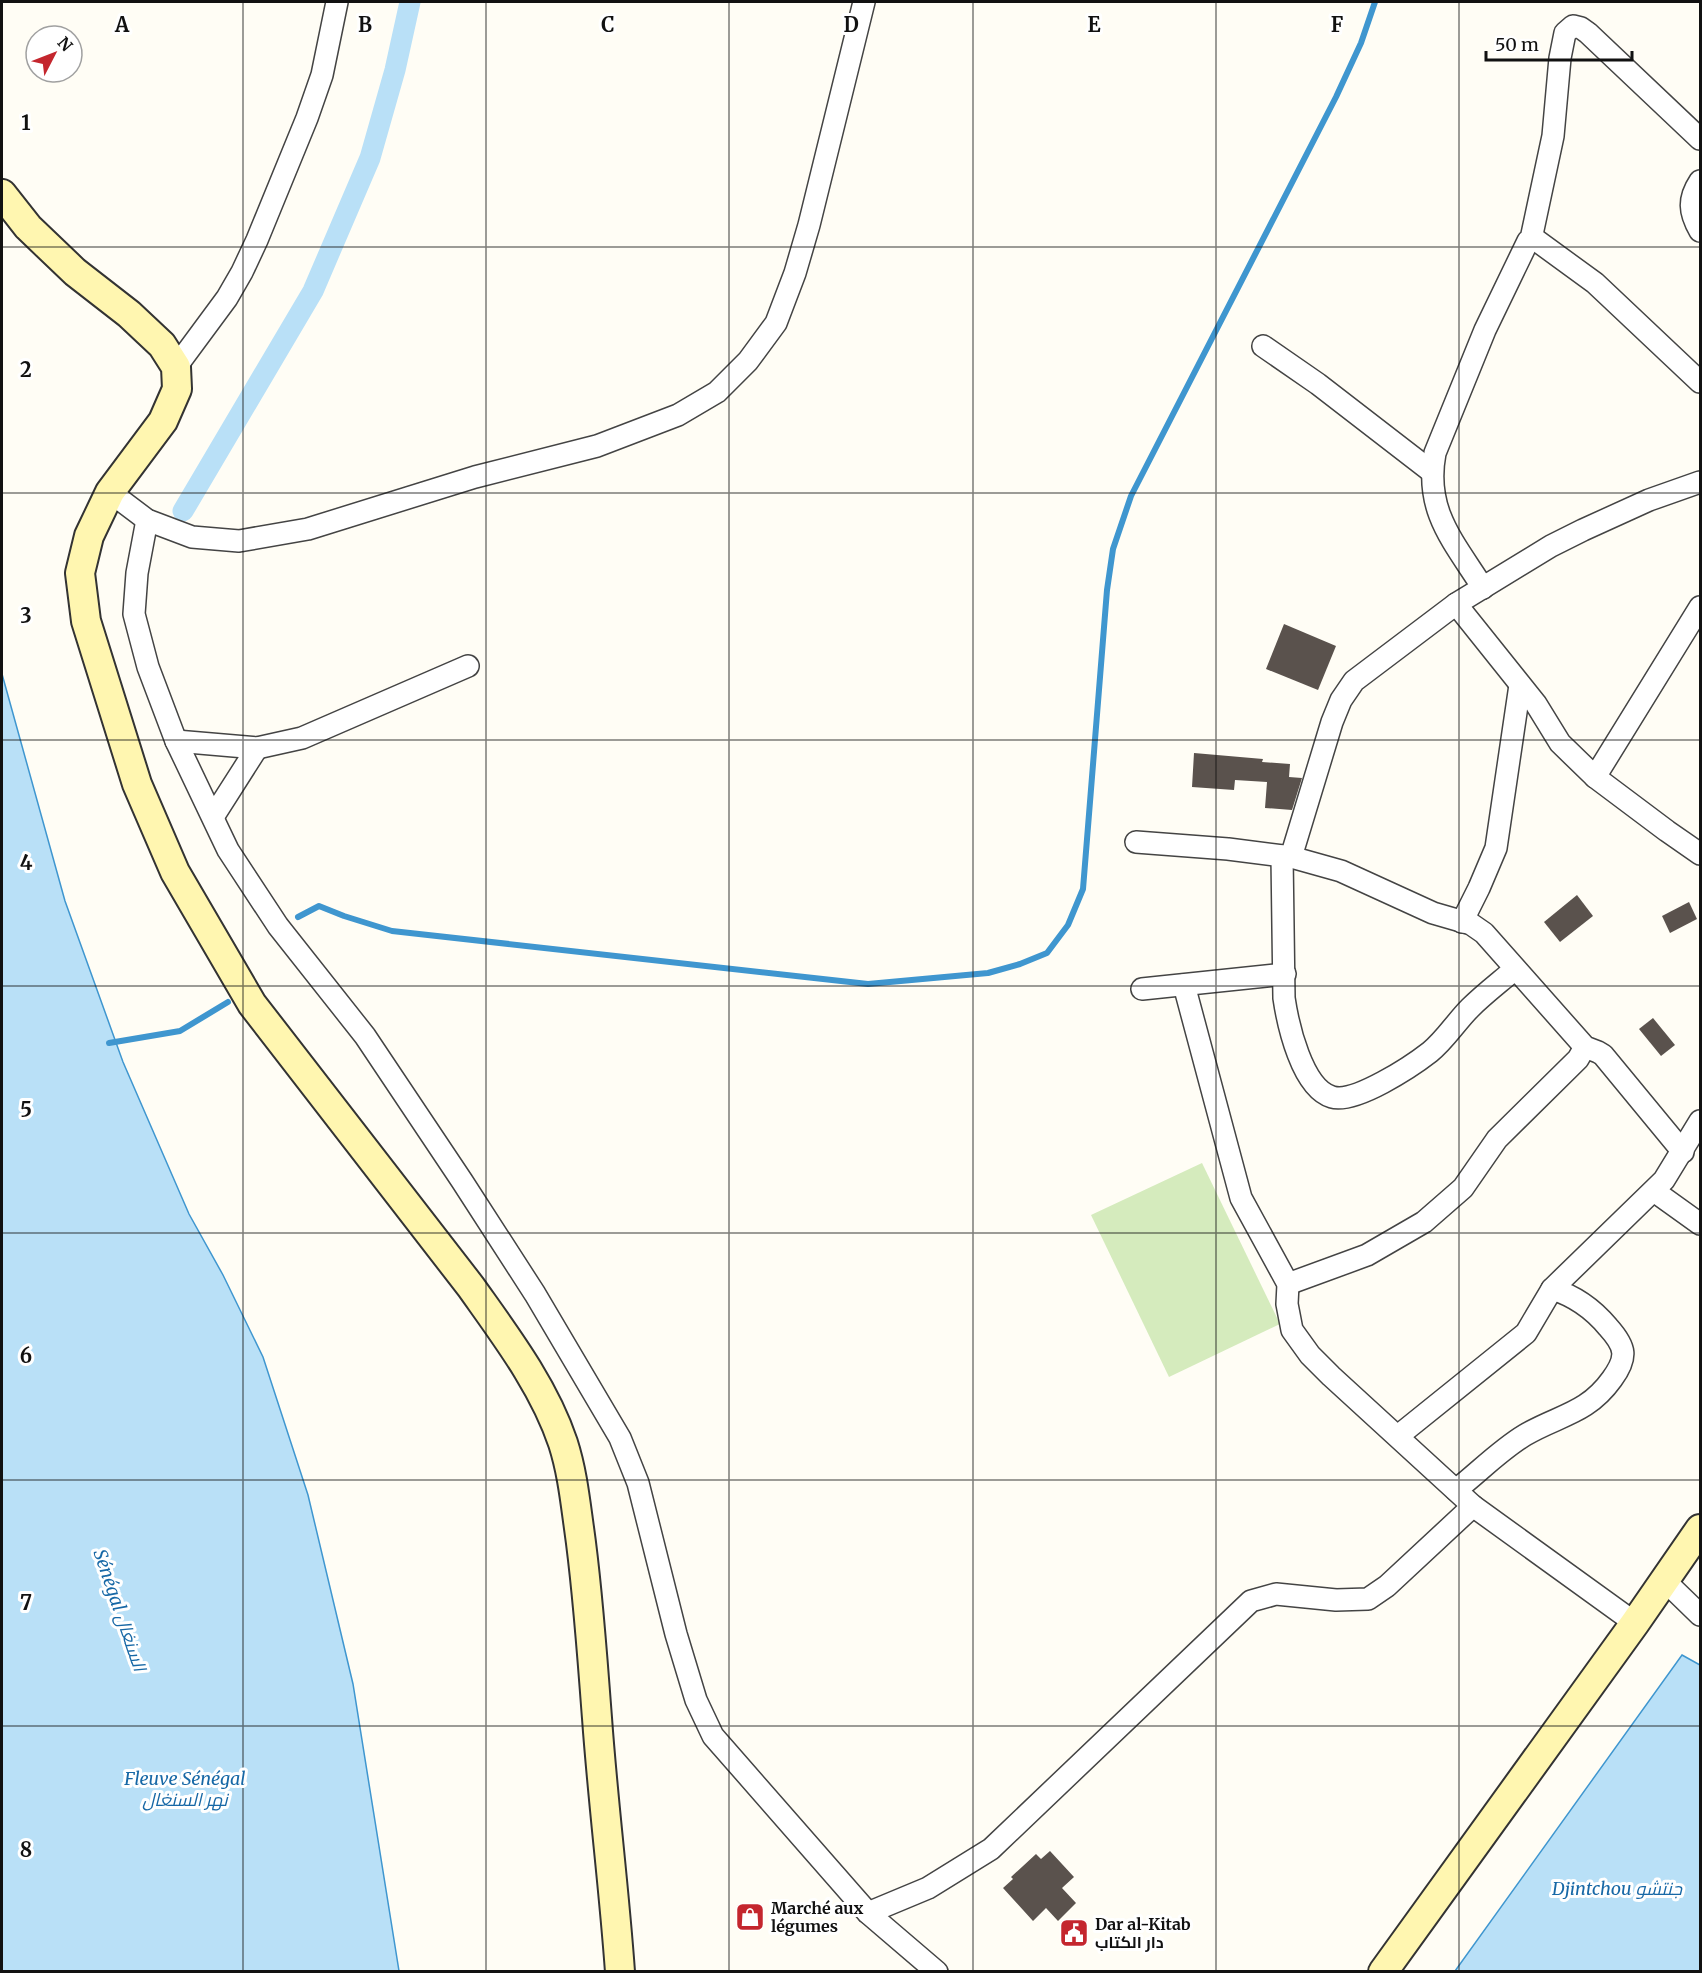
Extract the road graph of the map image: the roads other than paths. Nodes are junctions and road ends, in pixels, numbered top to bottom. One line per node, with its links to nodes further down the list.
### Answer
1 (337, 2): 9 (street)
2 (864, 2): 14 (street)
3 (1701, 139): 7 (street)
4 (1701, 181): 6 (street)
5 (2, 194): 9 (street)
6 (1701, 231)
7 (1531, 239): 10 (street); 11 (street)
8 (1263, 346): 11 (street)
9 (176, 367): 13 (street)
10 (1701, 382)
11 (1432, 472): 15 (street)
12 (1701, 482): 15 (street)
13 (110, 492): 14 (street); 47 (street)
14 (147, 520): 20 (street)
15 (1483, 588): 16 (street)
16 (1456, 604): 19 (street); 26 (street)
17 (1701, 607): 22 (street)
18 (468, 666): 21 (street)
19 (1520, 685): 22 (street); 27 (street)
20 (176, 741): 21 (street); 23 (street)
21 (257, 748): 23 (street)
22 (1595, 777): 25 (street)
23 (213, 818): 46 (street)
24 (1136, 842): 26 (street)
25 (1701, 854)
26 (1287, 856): 27 (street); 29 (street)
27 (1462, 922): 28 (street)
28 (1515, 969): 29 (street); 32 (street)
29 (1285, 974): 30 (street)
30 (1184, 985): 31 (street); 37 (street)
31 (1142, 989)
32 (1585, 1047): 34 (street); 37 (street)
33 (1701, 1121): 34 (street)
34 (1683, 1152): 35 (street)
35 (1654, 1191): 36 (street); 38 (street)
36 (1701, 1224)
37 (1288, 1284): 39 (street)
38 (1552, 1289): 39 (street); 40 (street)
39 (1398, 1436): 40 (street)
40 (1456, 1490): 41 (street)
41 (1473, 1506): 45 (street); 46 (street)
42 (1701, 1529): 43 (street)
43 (1664, 1580): 44 (street); 45 (street)
44 (1701, 1615)
45 (1635, 1623): 49 (street)
46 (868, 1913): 48 (street)
47 (620, 1971)
48 (937, 1971)
49 (1383, 1971)

